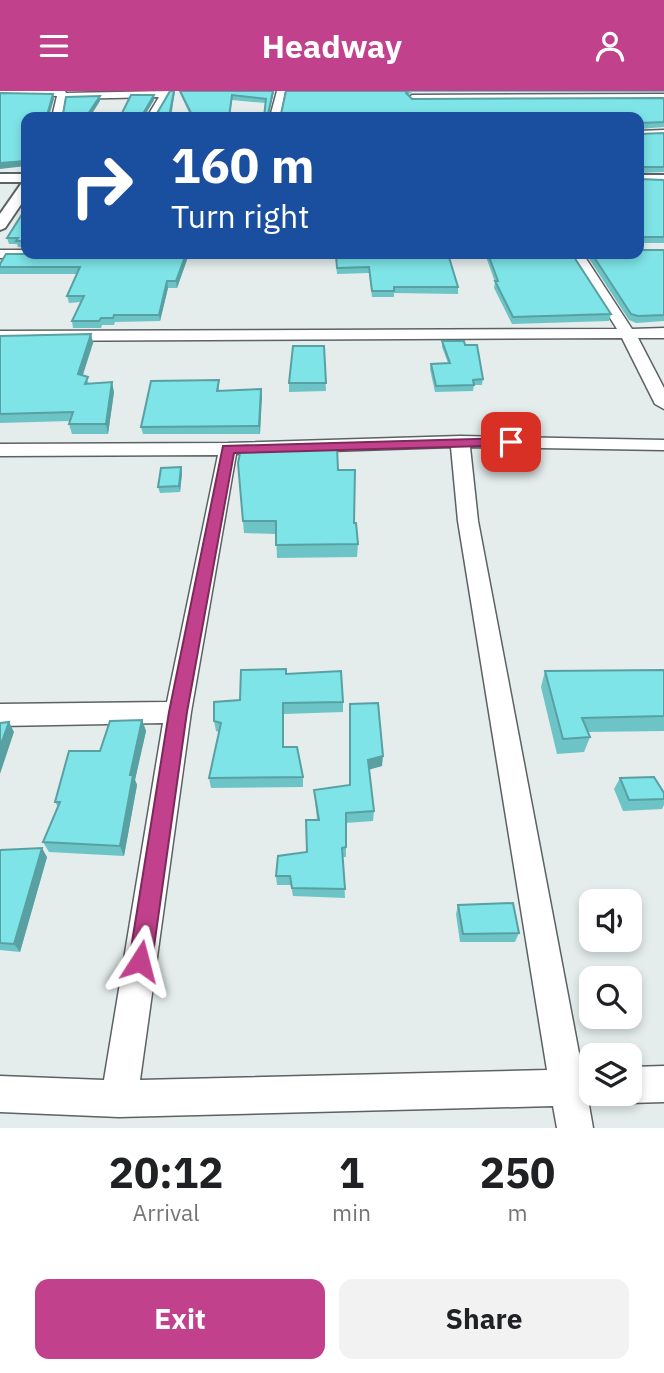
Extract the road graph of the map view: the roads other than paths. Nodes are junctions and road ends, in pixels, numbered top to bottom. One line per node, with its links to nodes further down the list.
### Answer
1 (281, 91): 11 (street)
2 (0, 92): 5 (street)
3 (166, 92): 5 (street); 10 (street)
4 (531, 95): 6 (street); 7 (street); 8 (street)
5 (62, 96): 9 (street)
6 (664, 97)
7 (412, 99)
8 (537, 111)
9 (58, 112)
10 (155, 112)
11 (276, 112)
12 (644, 134): 13 (street)
13 (664, 134)
14 (0, 178): 15 (street)
15 (21, 178)
16 (644, 179): 17 (street)
17 (664, 179)
18 (21, 194): 19 (street)
19 (0, 225)
20 (0, 254): 21 (street)
21 (21, 254)
22 (580, 259): 24 (street)
23 (664, 333): 24 (street)
24 (628, 334): 25 (street); 26 (street)
25 (0, 336)
26 (664, 404)
27 (460, 442): 28 (street); 29 (street); 33 (street)
28 (664, 445)
29 (228, 449): 30 (street); 31 (street)
30 (0, 450)
31 (178, 712): 32 (street); 39 (street)
32 (0, 715)
33 (579, 1082)
34 (664, 1084): 35 (street)
35 (642, 1085)
36 (579, 1087): 39 (street)
37 (0, 1094): 39 (street)
38 (579, 1095): 40 (street)
39 (119, 1100)
40 (575, 1128)

